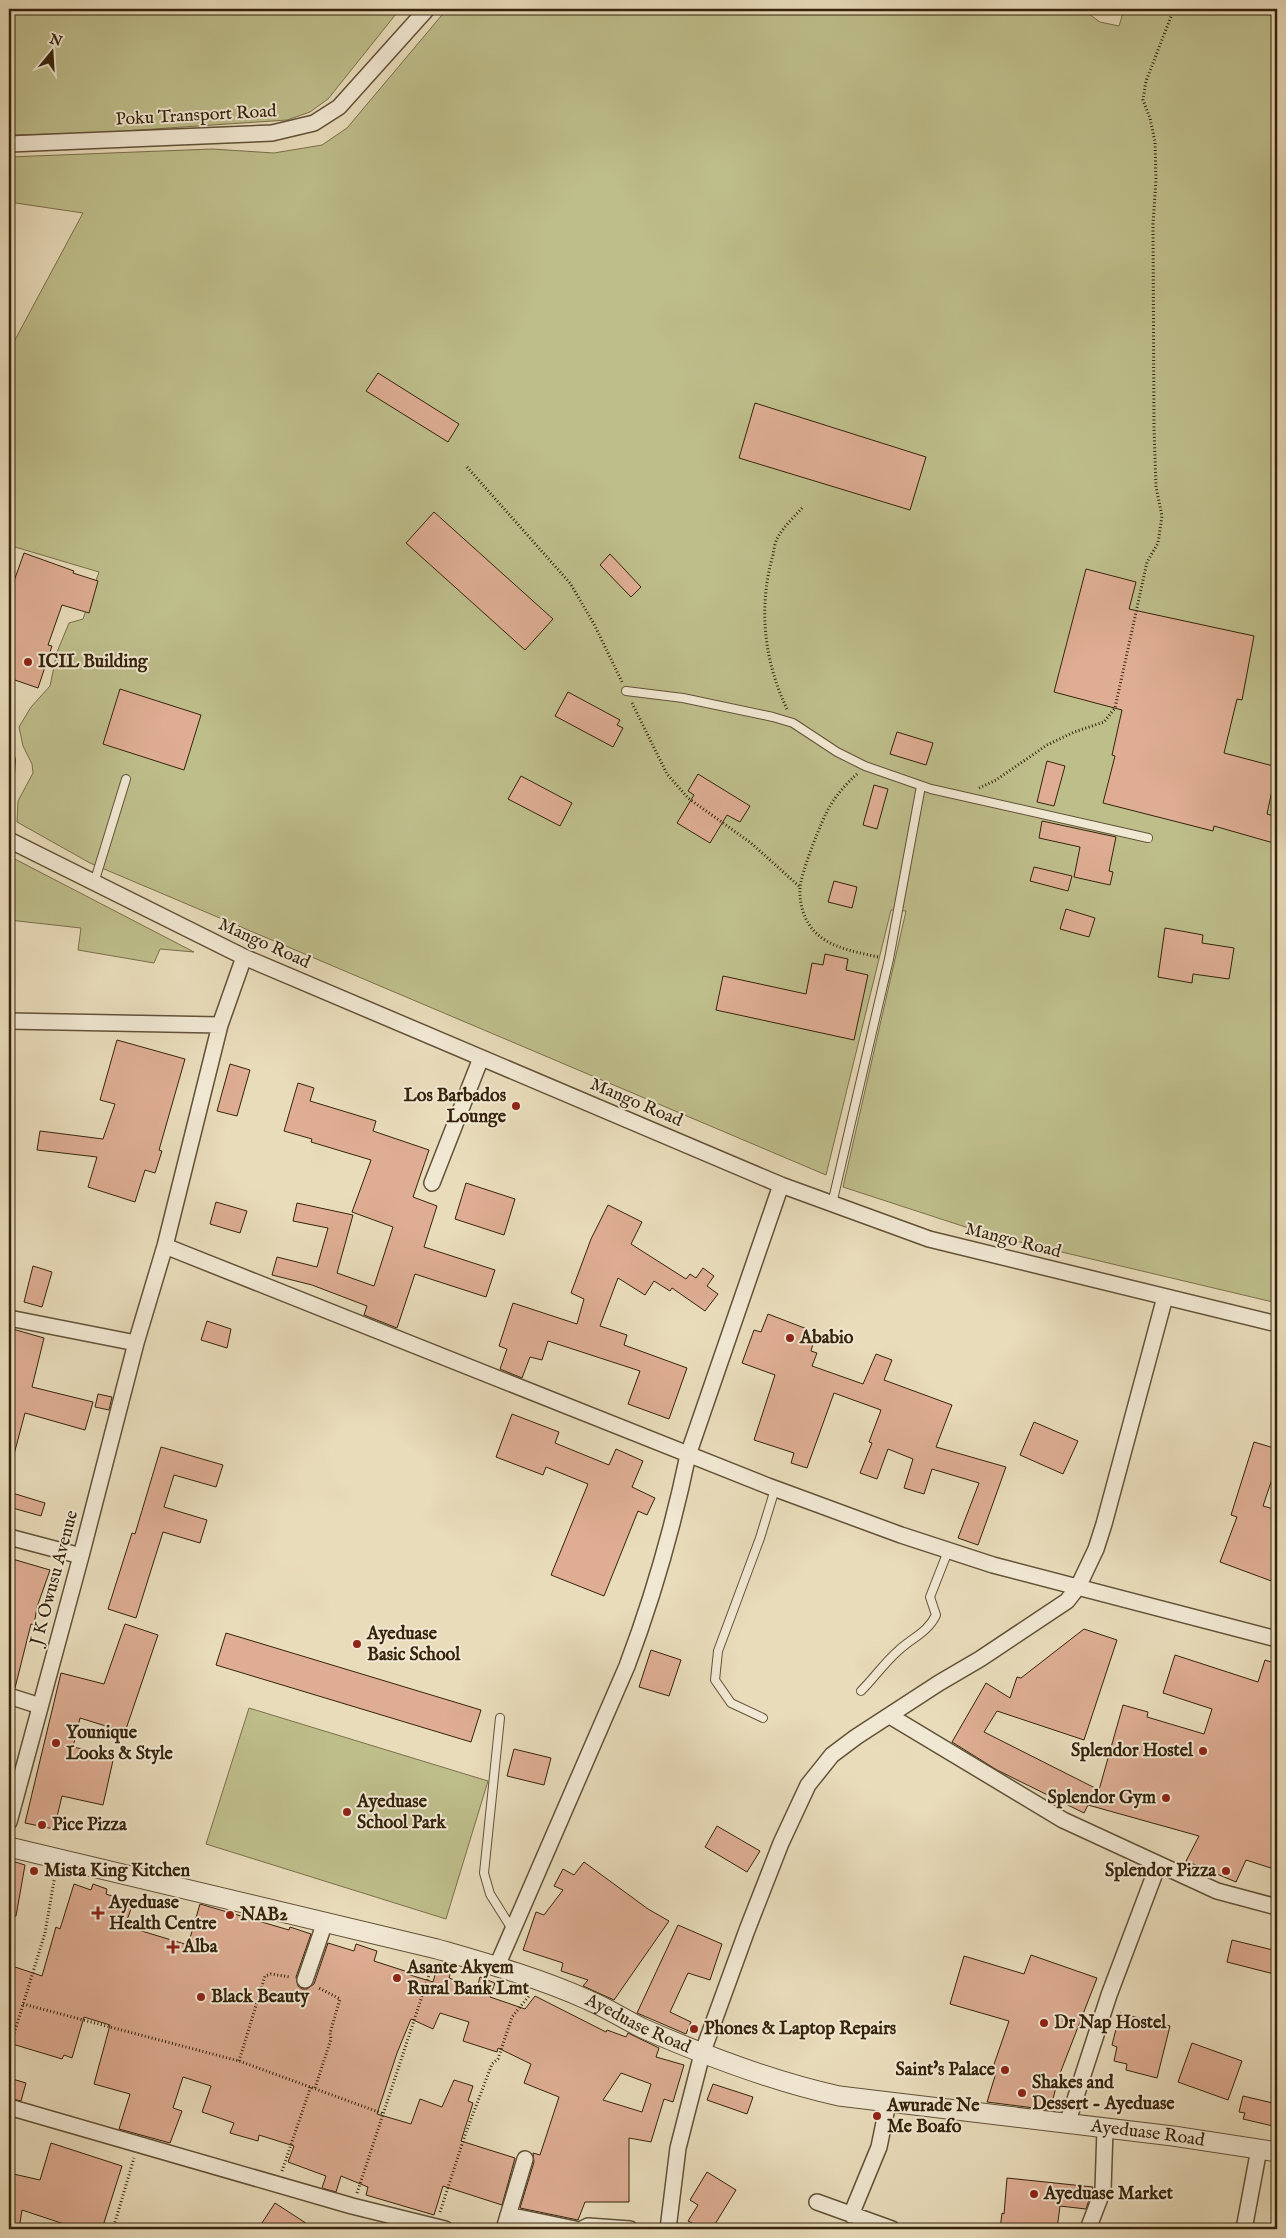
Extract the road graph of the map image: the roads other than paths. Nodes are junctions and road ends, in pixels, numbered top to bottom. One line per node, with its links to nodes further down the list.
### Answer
1 (427, 9): 2 (street, Poku Transport Road)
2 (9, 144)
3 (626, 691): 6 (lane)
4 (9, 754): 7 (lane)
5 (126, 779): 10 (lane)
6 (921, 786): 8 (lane); 17 (lane)
7 (9, 788)
8 (1148, 838)
9 (9, 840): 10 (street, Mango Road)
10 (94, 883): 11 (street, Mango Road)
11 (244, 957): 13 (street, J K Owusu Avenue); 14 (street, Mango Road)
12 (9, 1021): 13 (street)
13 (220, 1026): 18 (street, J K Owusu Avenue)
14 (481, 1058): 15 (street); 16 (street, Mango Road)
15 (432, 1183)
16 (781, 1185): 17 (street, Mango Road); 23 (street)
17 (832, 1204): 19 (street, Mango Road)
18 (165, 1246): 22 (street, J K Owusu Avenue); 23 (street)
19 (1165, 1298): 21 (street, Mango Road); 28 (street)
20 (9, 1318): 22 (street)
21 (1277, 1324)
22 (136, 1343): 27 (street, J K Owusu Avenue)
23 (688, 1455): 24 (street); 41 (street)
24 (775, 1489): 26 (street); 35 (lane)
25 (9, 1537): 27 (street)
26 (948, 1551): 28 (street); 30 (lane)
27 (81, 1556): 32 (street, J K Owusu Avenue)
28 (1078, 1587): 29 (street); 33 (street)
29 (1277, 1639)
30 (861, 1691)
31 (9, 1696): 32 (street)
32 (40, 1706): 36 (street, J K Owusu Avenue)
33 (890, 1716): 38 (street); 44 (street)
34 (500, 1718): 41 (lane)
35 (763, 1718)
36 (9, 1822)
37 (9, 1847): 40 (street, Ayeduase Road)
38 (1158, 1866): 39 (street); 47 (street)
39 (1277, 1907)
40 (325, 1922): 42 (street, Ayeduase Road); 43 (street)
41 (512, 1929): 42 (street)
42 (498, 1966): 44 (street, Ayeduase Road)
43 (305, 1980)
44 (702, 2054): 45 (street, Ayeduase Road); 58 (street)
45 (888, 2103): 47 (street, Ayeduase Road); 52 (street)
46 (9, 2107): 54 (street)
47 (1066, 2124): 48 (street, Ayeduase Road)
48 (1105, 2129): 49 (street, Ayeduase Road); 60 (street)
49 (1268, 2150): 61 (street)
50 (525, 2159): 53 (street)
51 (817, 2202): 52 (street)
52 (851, 2214): 59 (street)
53 (506, 2222): 55 (street)
54 (431, 2227)
55 (575, 2229)
56 (582, 2229): 57 (street)
57 (630, 2229)
58 (668, 2229)
59 (892, 2229)
60 (1088, 2229)
61 (1244, 2229)

